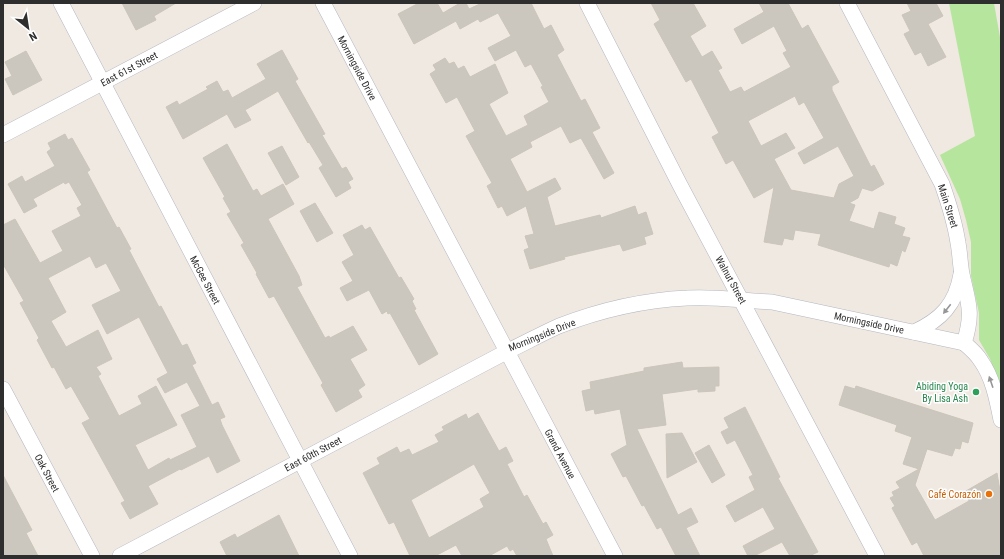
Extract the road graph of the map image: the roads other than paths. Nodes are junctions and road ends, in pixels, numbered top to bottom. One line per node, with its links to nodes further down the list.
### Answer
1 (61, 3): 6 (street, McGee Street)
2 (254, 3): 6 (street, East 61st Street)
3 (323, 3): 12 (street, Morningside Drive)
4 (587, 3): 9 (street, Walnut Street)
5 (847, 3): 8 (street, Main Street)
6 (102, 83): 7 (street, East 61st Street); 15 (street, McGee Street)
7 (3, 135)
8 (962, 274): 10 (street, one-way to 10); 11 (street, Main Street)
9 (743, 300): 10 (street, Morningside Drive); 12 (street, Morningside Drive); 20 (street, Walnut Street)
10 (914, 332): 11 (street, Morningside Drive)
11 (964, 343): 14 (street, one-way to 11)
12 (506, 352): 15 (street, East 60th Street); 19 (street, Grand Avenue)
13 (3, 389): 16 (street, Oak Street)
14 (1001, 420)
15 (300, 461): 17 (street, East 60th Street); 18 (street, McGee Street)
16 (92, 556)
17 (120, 556)
18 (350, 556)
19 (615, 556)
20 (876, 556)

